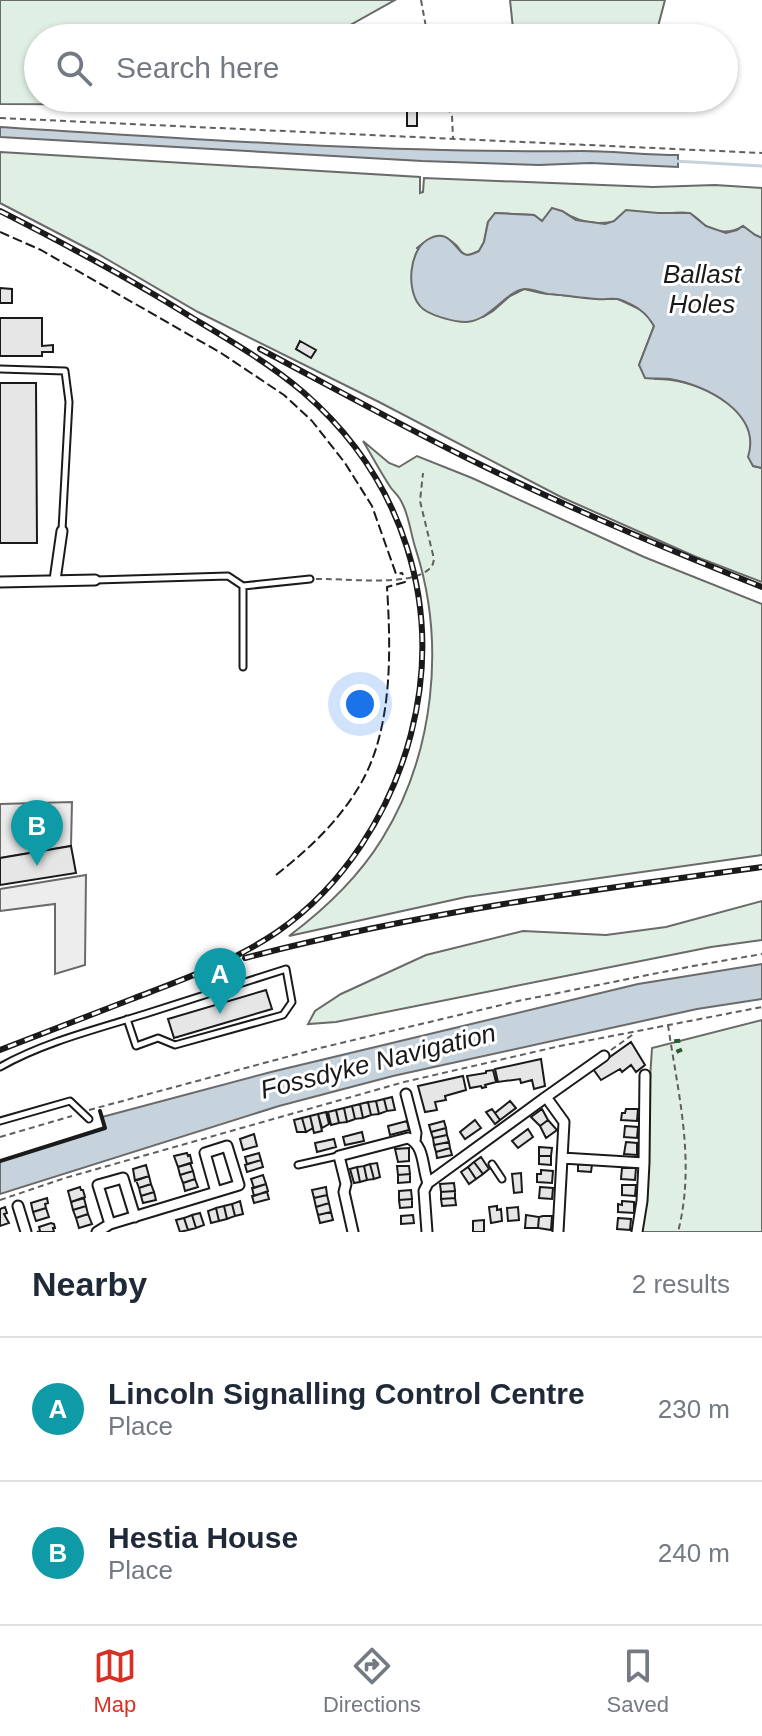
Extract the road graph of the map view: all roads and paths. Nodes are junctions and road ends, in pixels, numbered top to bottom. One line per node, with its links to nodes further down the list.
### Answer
1 (421, 0): 2 (path)
2 (425, 24)
3 (450, 112): 5 (path)
4 (0, 118): 5 (path)
5 (453, 140): 6 (path)
6 (762, 153)
7 (0, 369): 9 (lane)
8 (423, 473): 10 (path)
9 (62, 531): 11 (street)
10 (310, 579): 14 (lane)
11 (55, 580): 12 (street); 13 (street)
12 (95, 580): 14 (lane)
13 (0, 582)
14 (243, 586): 15 (lane)
15 (243, 667)
16 (762, 954): 26 (path)
17 (762, 1007): 19 (path)
18 (127, 1019): 18 (lane); 22 (lane)
19 (668, 1025): 20 (path); 51 (path)
20 (638, 1031): 21 (path); 41 (path)
21 (604, 1056): 25 (street)
22 (0, 1067)
23 (645, 1075): 35 (street)
24 (406, 1094): 30 (street)
25 (546, 1097): 31 (street); 34 (street)
26 (83, 1112): 27 (lane); 28 (lane); 29 (path)
27 (89, 1119)
28 (0, 1121)
29 (0, 1137)
30 (415, 1141): 32 (street); 39 (street)
31 (479, 1146): 33 (lane); 39 (street)
32 (339, 1156): 37 (lane); 47 (street)
33 (485, 1156)
34 (562, 1158): 35 (street); 49 (street)
35 (644, 1163): 50 (street)
36 (492, 1164): 38 (lane)
37 (298, 1165)
38 (502, 1179)
39 (428, 1183): 48 (street)
40 (216, 1192): 40 (street); 43 (street)
41 (0, 1200)
42 (18, 1206): 45 (street)
43 (135, 1217): 44 (street); 44 (street)
44 (110, 1224): 46 (street)
45 (26, 1232)
46 (97, 1232)
47 (353, 1232)
48 (427, 1232)
49 (558, 1232)
50 (637, 1232)
51 (678, 1232)

